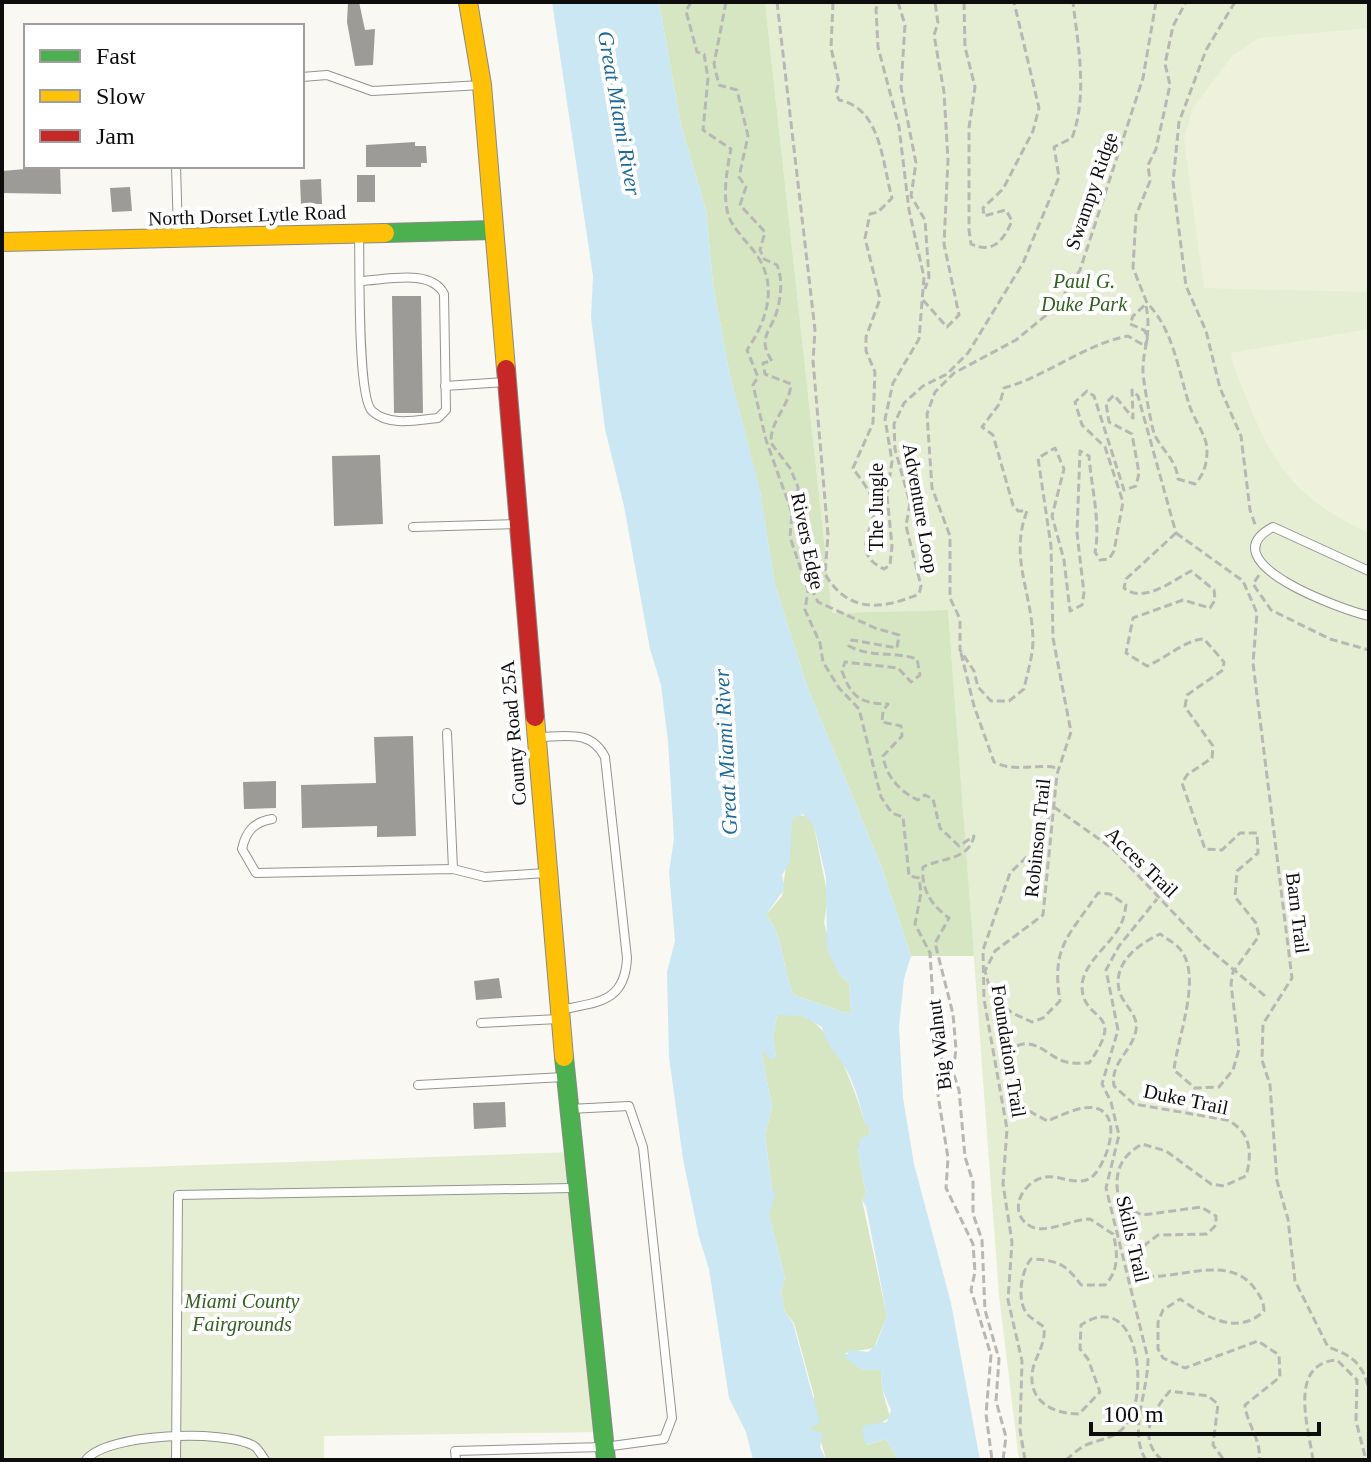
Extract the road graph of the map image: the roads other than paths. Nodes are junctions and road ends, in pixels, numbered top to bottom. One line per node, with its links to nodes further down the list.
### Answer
1 (468, 2): 3 (main road, County Road 25A)
2 (304, 77): 3 (lane)
3 (482, 85): 5 (main road, County Road 25A)
4 (176, 168): 7 (lane)
5 (493, 230): 6 (main road, North Dorset Lytle Road); 10 (main road, County Road 25A)
6 (359, 234): 7 (main road, North Dorset Lytle Road); 9 (lane)
7 (178, 239): 8 (main road, North Dorset Lytle Road)
8 (2, 242)
9 (360, 281): 11 (lane); 11 (lane)
10 (508, 382): 11 (lane); 12 (main road, County Road 25A)
11 (445, 386)
12 (519, 524): 13 (lane); 17 (main road, County Road 25A)
13 (413, 527)
14 (1369, 571): 15 (lane)
15 (1369, 616)
16 (447, 733): 19 (lane)
17 (535, 737): 20 (main road, County Road 25A); 21 (lane)
18 (272, 819): 19 (lane)
19 (453, 869): 20 (lane)
20 (547, 873): 21 (main road, County Road 25A)
21 (559, 1015): 22 (lane); 23 (main road, County Road 25A)
22 (481, 1023)
23 (565, 1077): 24 (lane); 25 (main road, County Road 25A)
24 (418, 1085)
25 (568, 1109): 26 (main road, County Road 25A); 28 (lane)
26 (575, 1188): 27 (lane); 28 (main road, County Road 25A)
27 (175, 1436): 29 (lane); 30 (lane); 31 (lane)
28 (605, 1453): 32 (lane)
29 (86, 1460)
30 (176, 1460)
31 (265, 1460)
32 (456, 1460)

